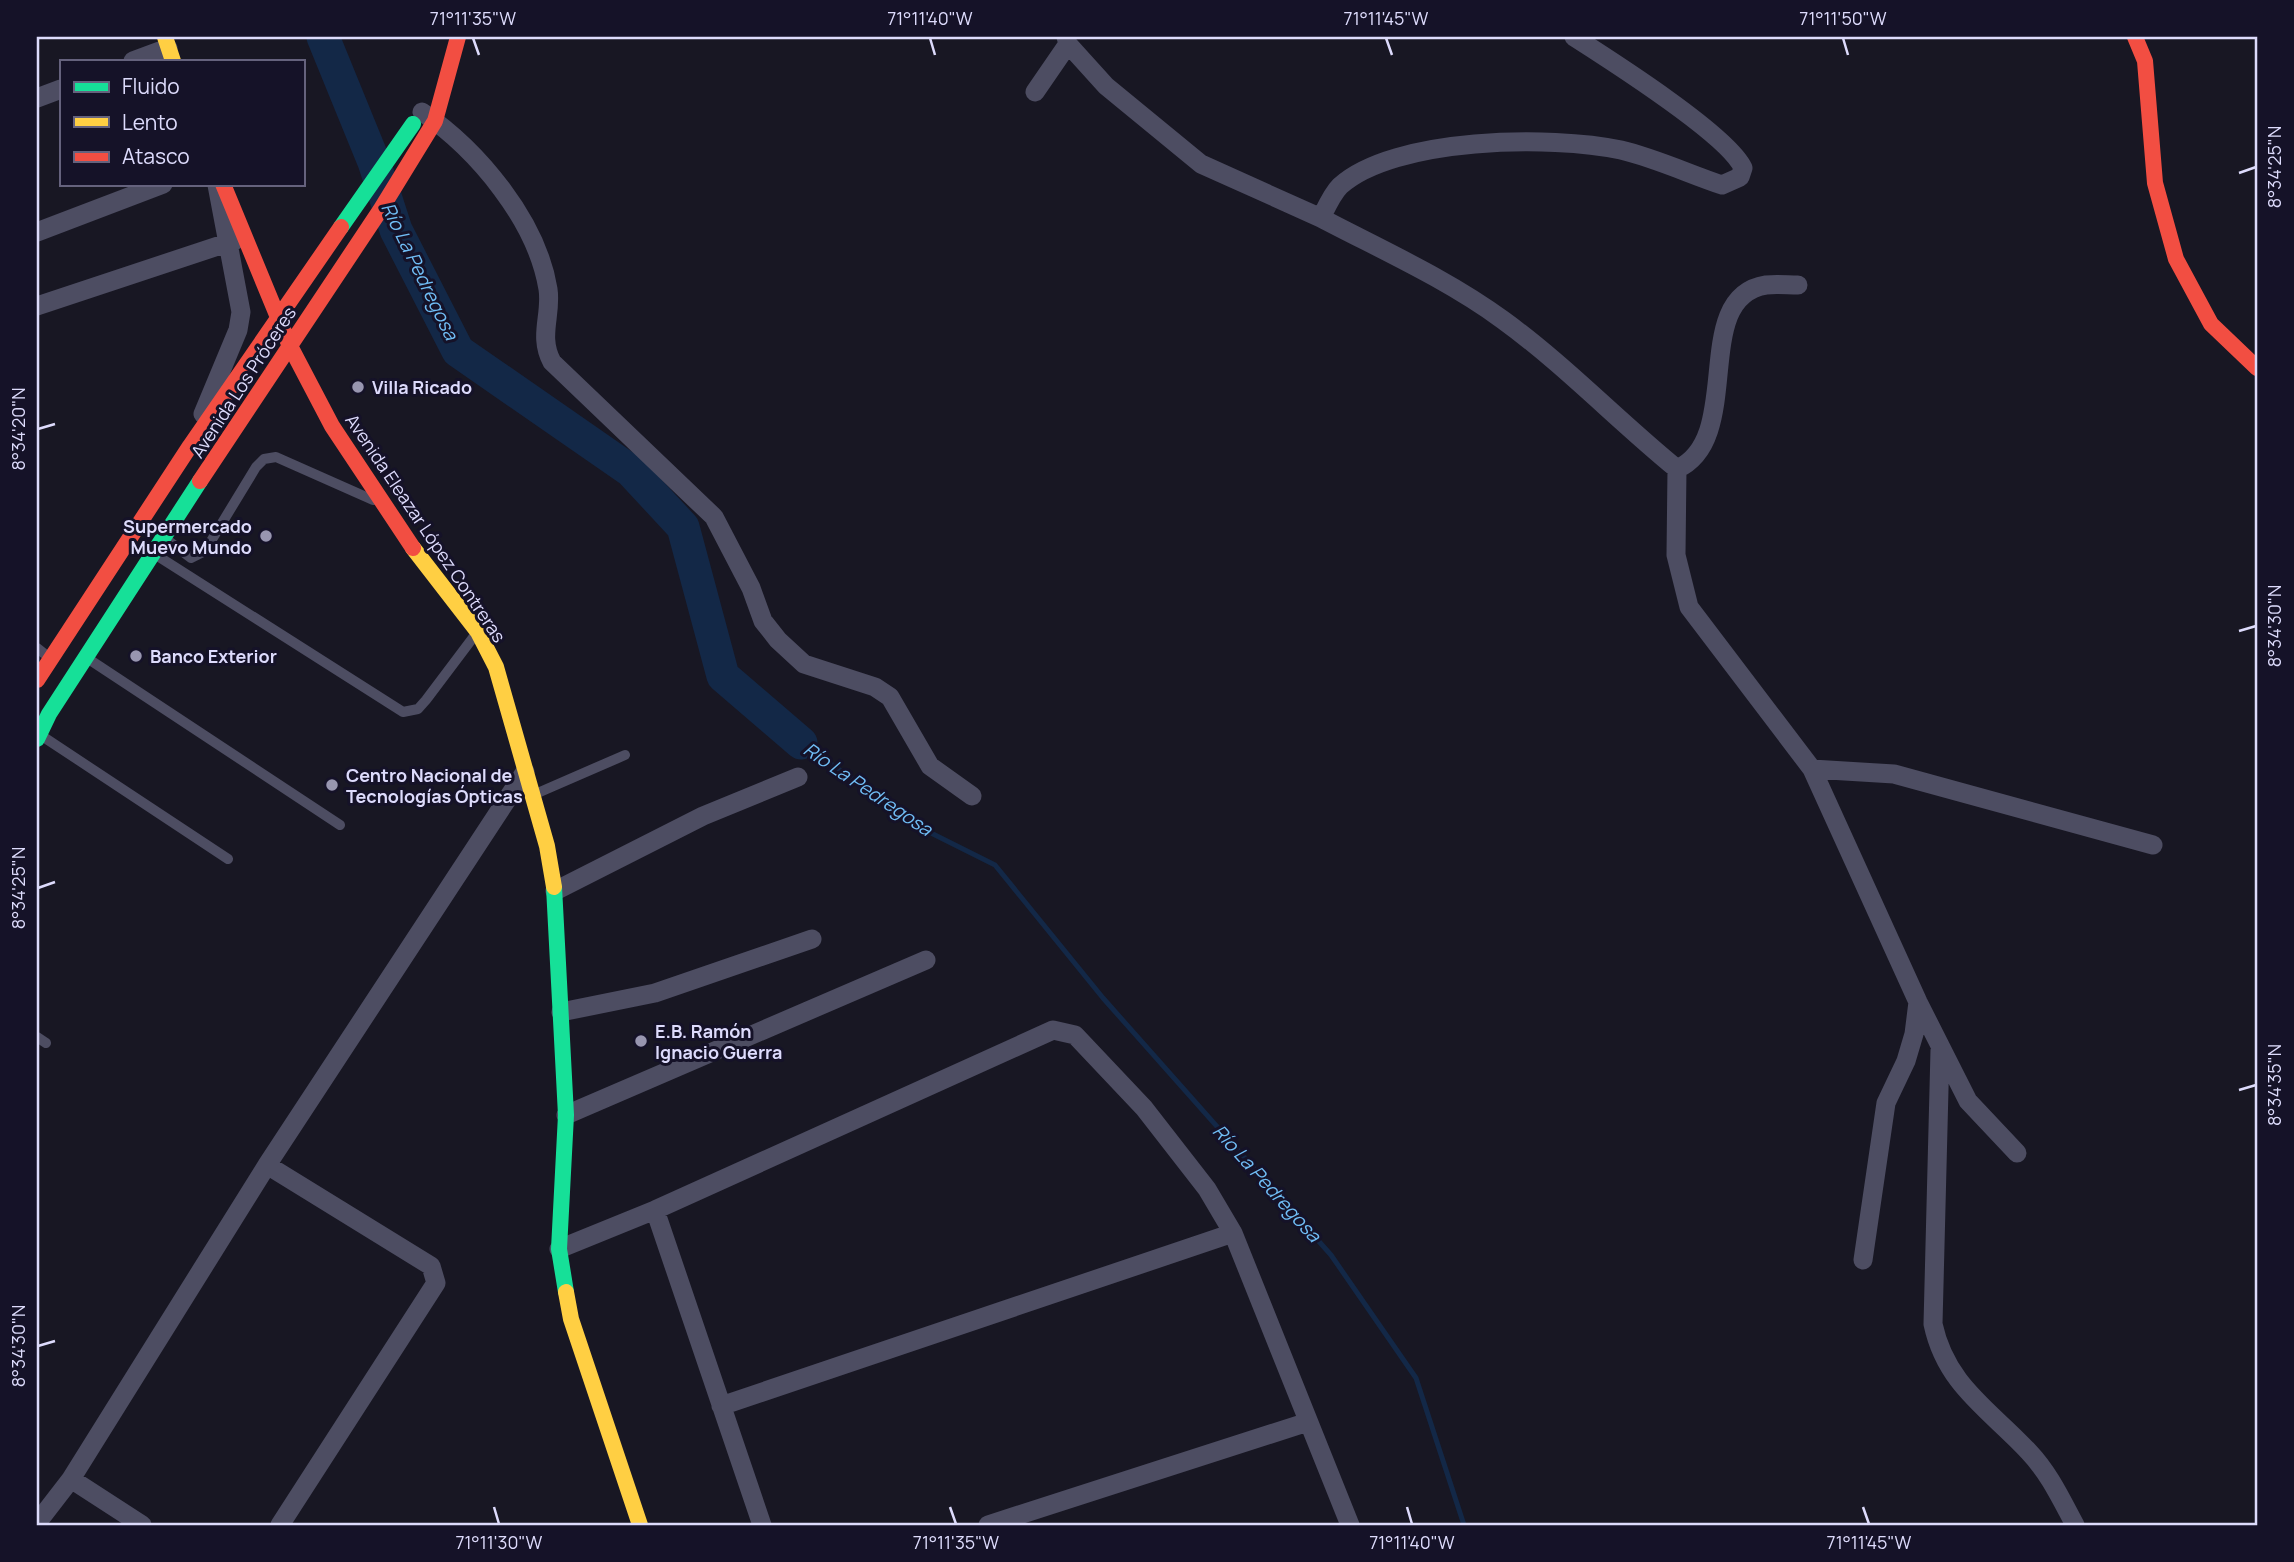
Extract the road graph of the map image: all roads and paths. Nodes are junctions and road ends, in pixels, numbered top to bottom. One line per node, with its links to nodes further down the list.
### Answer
1 (456, 37): 10 (main road, Avenida Los Próceres)
2 (1574, 37): 14 (street)
3 (2135, 37): 22 (main road)
4 (1067, 40): 8 (street); 14 (street)
5 (169, 49): 6 (street)
6 (136, 60)
7 (60, 89): 9 (street)
8 (1035, 92)
9 (37, 98)
10 (428, 116): 20 (main road, Avenida Los Próceres); 21 (main road, Avenida Los Próceres); 39 (street)
11 (158, 186): 15 (street)
12 (217, 186): 17 (street)
13 (224, 186): 16 (main road, Avenida Eleazar López Contreras)
14 (1321, 218): 24 (street)
15 (37, 232)
16 (249, 242): 17 (street); 20 (main road, Avenida Eleazar López Contreras); 23 (main road)
17 (227, 243): 19 (street); 23 (street)
18 (1798, 285): 24 (street)
19 (37, 306)
20 (279, 320): 21 (main road, Avenida Eleazar López Contreras); 23 (main road, Avenida Los Próceres)
21 (289, 344): 25 (main road, Avenida Eleazar López Contreras); 26 (main road, Avenida Los Próceres)
22 (2257, 368)
23 (190, 446): 31 (main road, Avenida Los Próceres)
24 (1677, 469): 35 (street)
25 (383, 505): 26 (lane); 28 (main road, Avenida Eleazar López Contreras)
26 (164, 538): 27 (main road, Avenida Los Próceres)
27 (155, 555): 28 (lane); 30 (main road, Avenida Los Próceres)
28 (478, 632): 36 (main road, Avenida Eleazar López Contreras)
29 (37, 648): 31 (lane)
30 (87, 658): 33 (main road, Avenida Los Próceres); 40 (lane)
31 (52, 659): 32 (main road, Avenida Los Próceres)
32 (37, 680)
33 (38, 736): 42 (lane)
34 (625, 755): 38 (lane)
35 (1812, 769): 41 (street); 46 (street)
36 (525, 772): 38 (main road, Avenida Eleazar López Contreras); 53 (street)
37 (798, 777): 43 (street)
38 (532, 796): 43 (main road, Avenida Eleazar López Contreras)
39 (971, 796)
40 (340, 825)
41 (2153, 845)
42 (228, 859)
43 (555, 891): 47 (main road, Avenida Eleazar López Contreras)
44 (812, 939): 47 (street)
45 (926, 960): 51 (street)
46 (1918, 1002): 50 (street); 57 (street)
47 (561, 1012): 51 (main road, Avenida Eleazar López Contreras)
48 (37, 1037): 49 (lane)
49 (46, 1043)
50 (1940, 1046): 52 (street); 68 (street)
51 (566, 1115): 56 (main road, Avenida Eleazar López Contreras)
52 (2017, 1153)
53 (267, 1165): 60 (street); 63 (street)
54 (655, 1210): 55 (street); 56 (street); 58 (street)
55 (1233, 1233): 58 (street); 59 (street)
56 (559, 1249): 64 (main road, Avenida Eleazar López Contreras)
57 (1863, 1260)
58 (721, 1406): 65 (street)
59 (1308, 1422): 66 (street); 67 (street)
60 (71, 1479): 61 (street); 62 (street)
61 (37, 1523)
62 (142, 1525)
63 (280, 1525)
64 (640, 1525)
65 (762, 1525)
66 (988, 1525)
67 (1350, 1525)
68 (2075, 1525)

